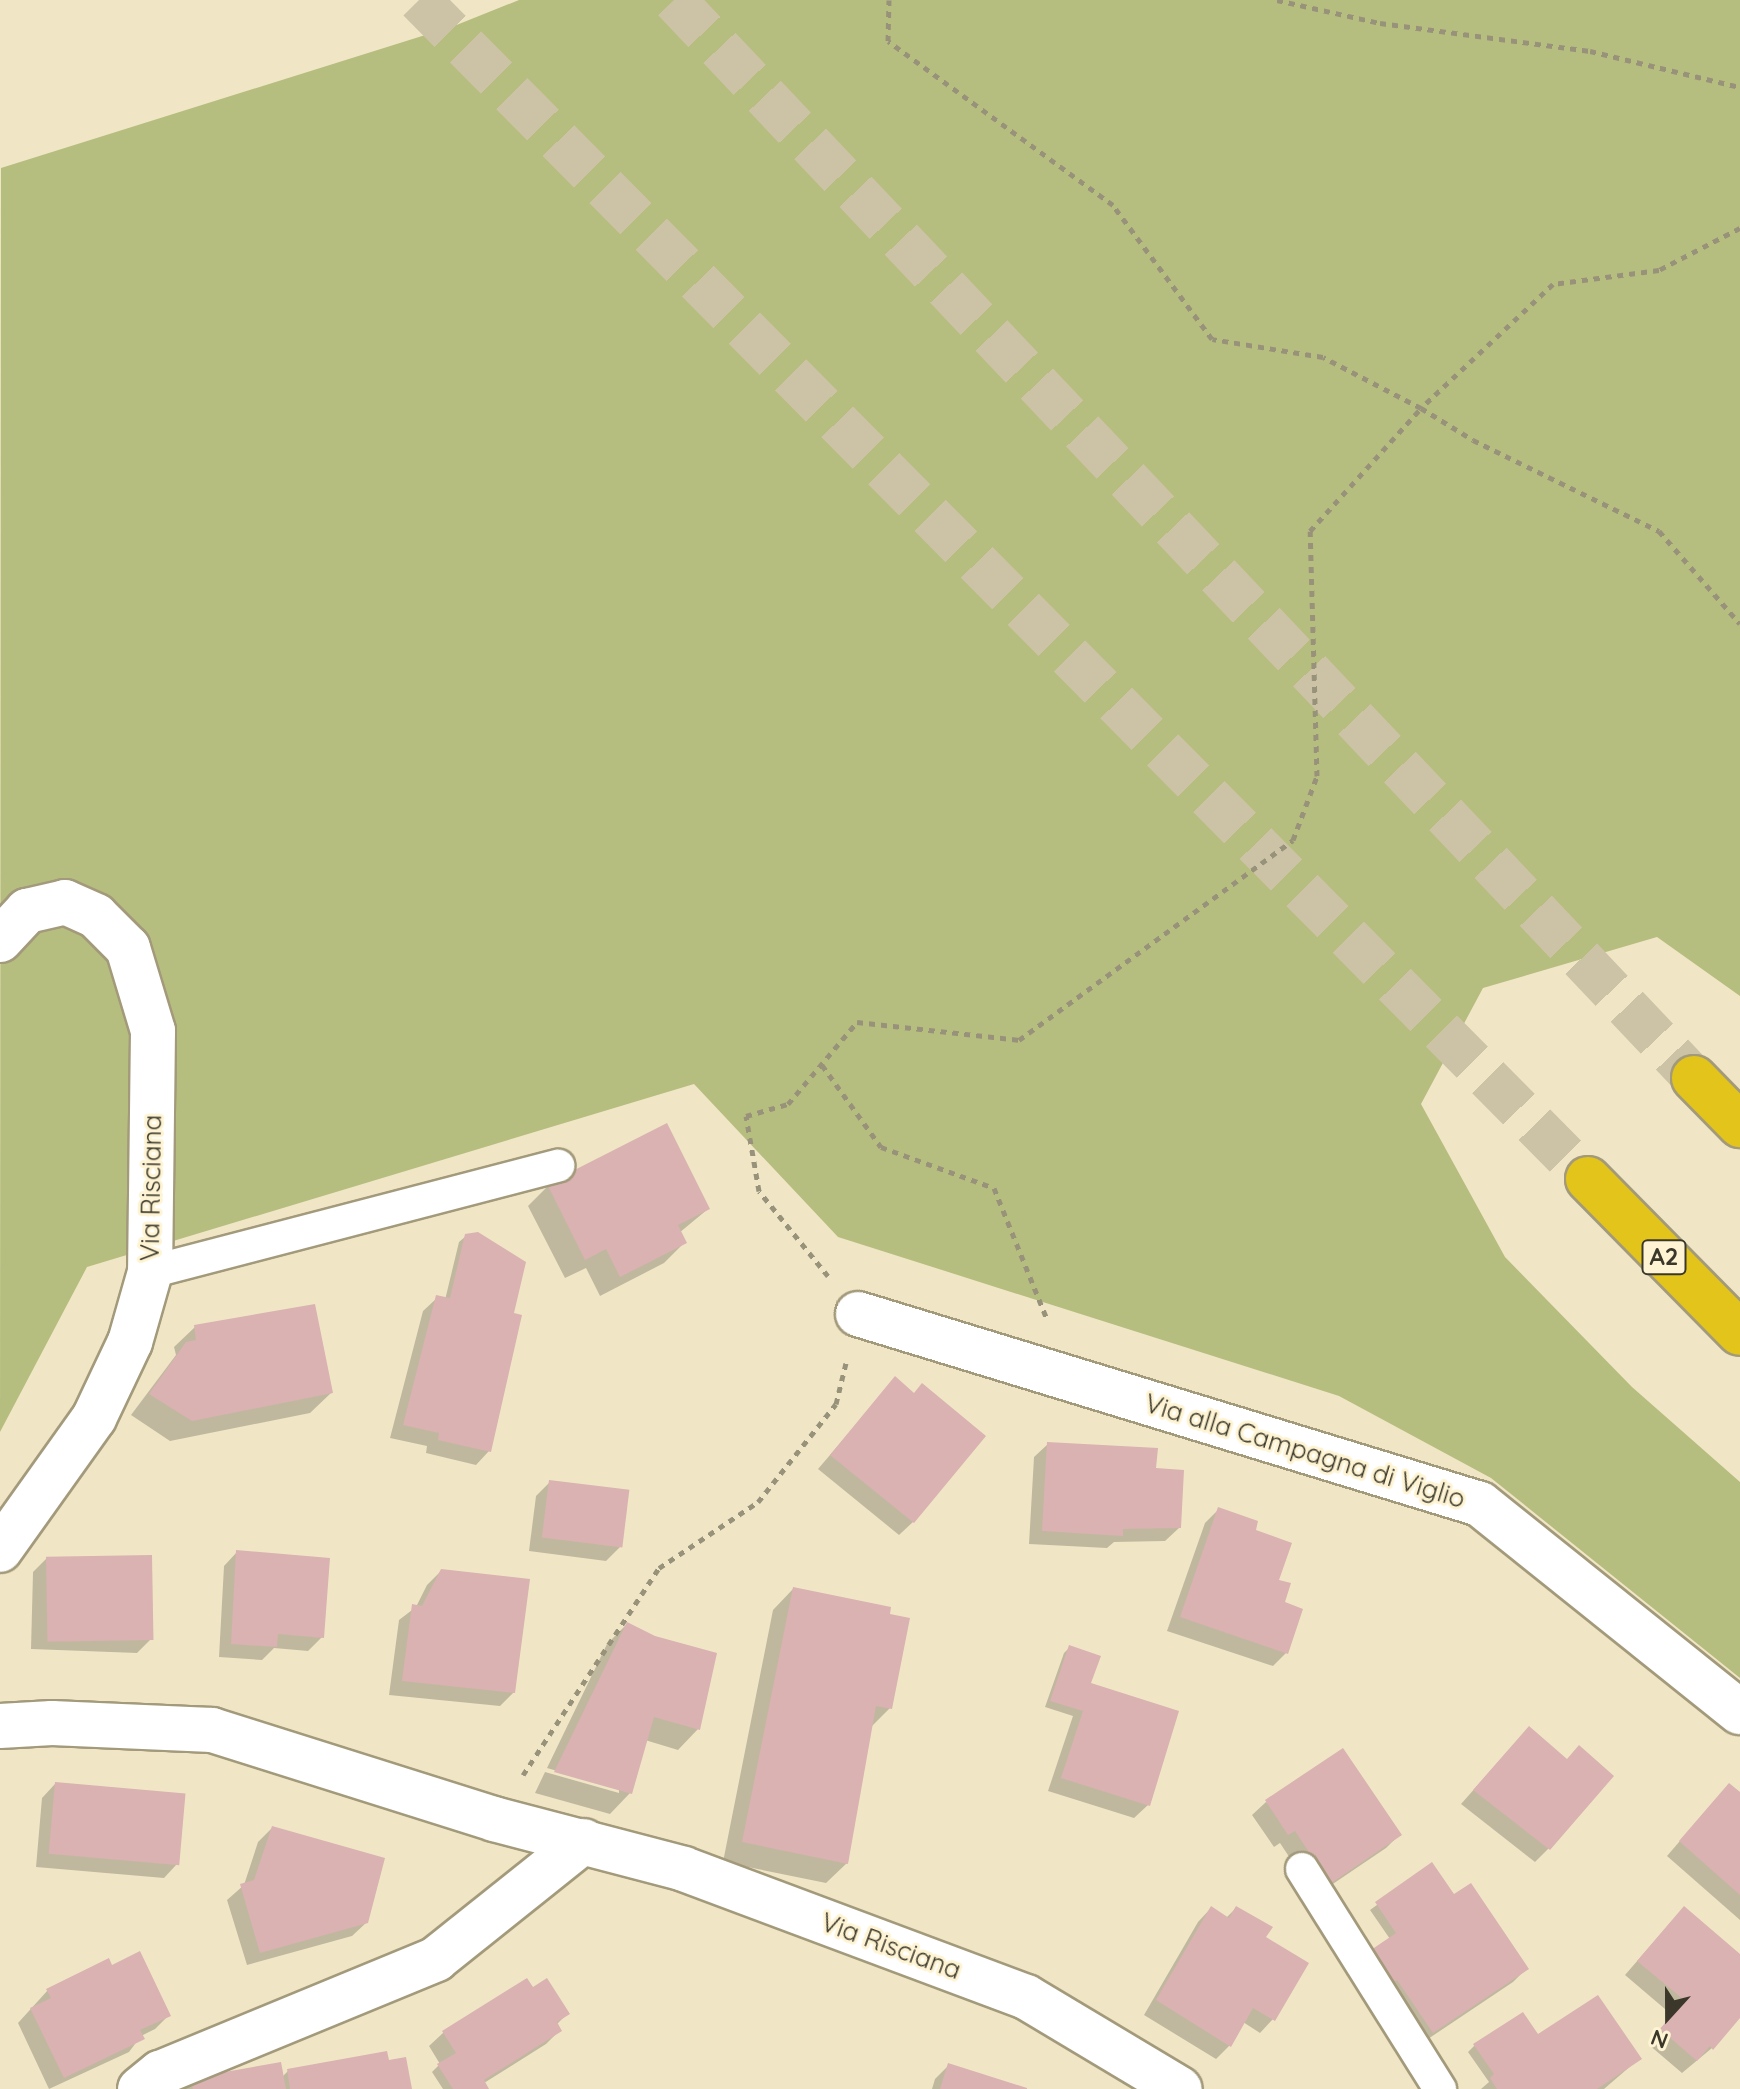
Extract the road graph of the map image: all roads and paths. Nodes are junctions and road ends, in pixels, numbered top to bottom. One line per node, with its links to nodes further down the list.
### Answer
1 (889, 0): 5 (path)
2 (1277, 0): 3 (path)
3 (1740, 87)
4 (1740, 228): 5 (path)
5 (1421, 408): 6 (path); 8 (path)
6 (1740, 624)
7 (0, 940): 13 (street, Via Risciana)
8 (822, 1065): 14 (path); 16 (path)
9 (1694, 1078): 10 (highway)
10 (1740, 1125)
11 (558, 1166): 13 (lane)
12 (1588, 1179): 15 (highway, A2)
13 (150, 1272): 17 (street, Via Risciana)
14 (858, 1314): 16 (street, Via alla Campagna di Viglio); 20 (path)
15 (1740, 1333)
16 (1073, 1380): 18 (street, Via alla Campagna di Viglio)
17 (0, 1550)
18 (1740, 1712)
19 (0, 1726): 20 (street, Via Risciana)
20 (494, 1819): 21 (street, Via Risciana)
21 (584, 1841): 23 (street); 24 (street, Via Risciana)
22 (1302, 1869): 25 (lane)
23 (140, 2089)
24 (1180, 2089)
25 (1440, 2089)

